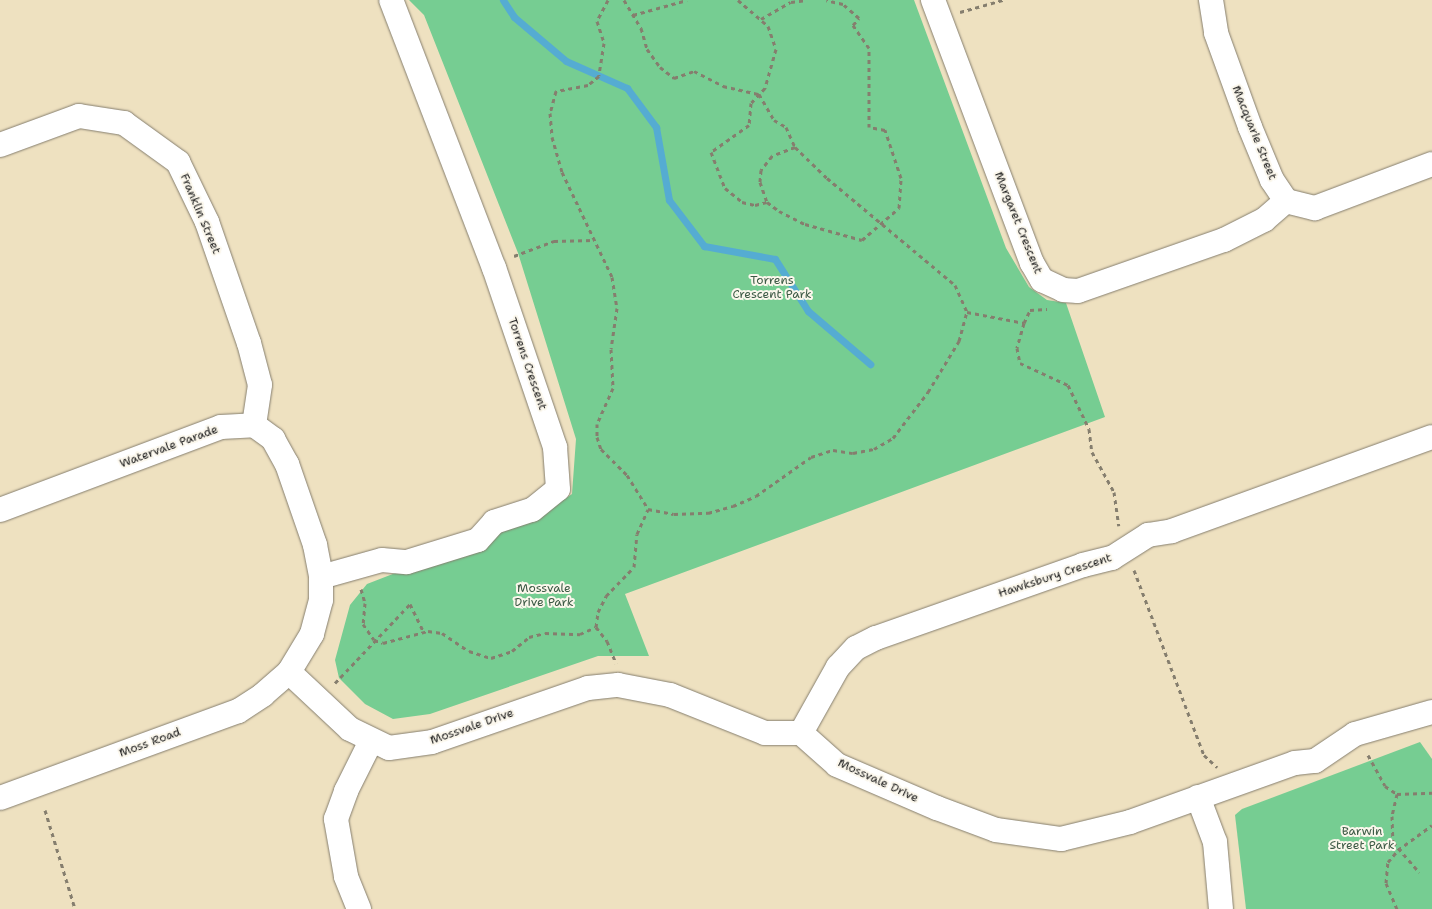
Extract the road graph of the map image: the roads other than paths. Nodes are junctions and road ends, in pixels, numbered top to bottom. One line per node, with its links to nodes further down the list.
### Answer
1 (390, 0): 10 (street, Torrens Crescent)
2 (1211, 0): 6 (street, Macquarie Street)
3 (936, 10): 6 (street, Margaret Crescent)
4 (0, 145): 7 (street, Franklin Street)
5 (1432, 164): 6 (street)
6 (1286, 200)
7 (254, 425): 9 (street, Watervale Parade); 10 (street)
8 (1432, 437): 13 (street, Hawksbury Crescent)
9 (0, 510)
10 (321, 577): 11 (street)
11 (289, 672): 14 (street, Mossvale Drive); 15 (street, Moss Road)
12 (1432, 712): 16 (street, Mossvale Drive)
13 (801, 733): 14 (street, Mossvale Drive); 16 (street, Mossvale Drive)
14 (371, 740): 17 (street)
15 (0, 798)
16 (1198, 798): 18 (street)
17 (359, 909)
18 (1221, 909)

